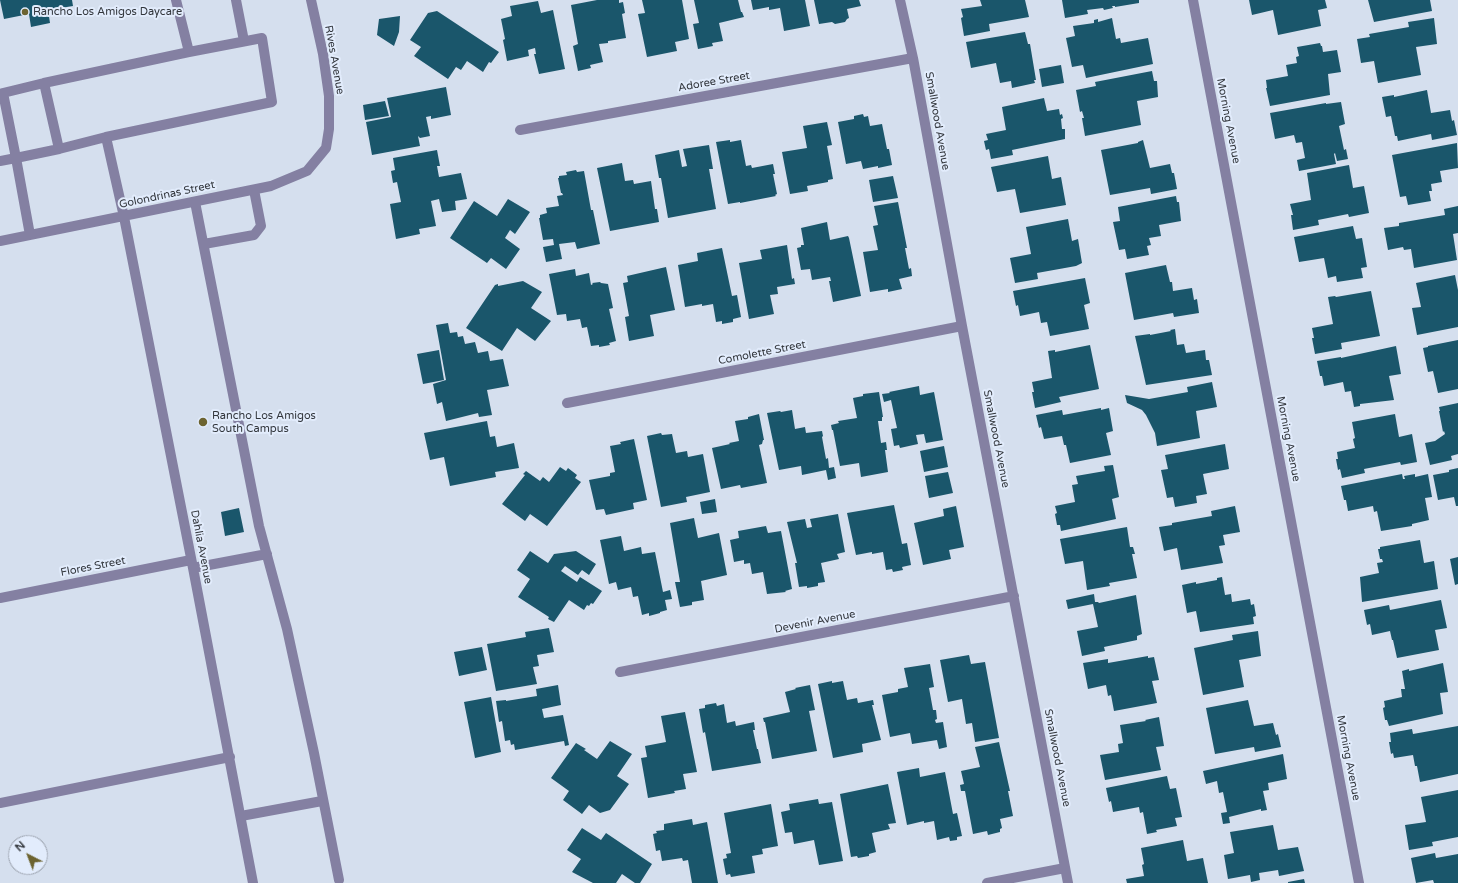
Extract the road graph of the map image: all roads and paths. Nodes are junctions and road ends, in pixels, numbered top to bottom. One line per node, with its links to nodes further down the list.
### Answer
1 (176, 0): 7 (street)
2 (236, 0): 6 (street)
3 (311, 0): 13 (street, Rives Avenue)
4 (900, 0): 8 (street, Smallwood Avenue)
5 (1193, 0): 39 (street, Morning Avenue)
6 (244, 41): 7 (street); 12 (street)
7 (189, 52): 9 (street)
8 (913, 58): 11 (street, Adoree Street); 23 (street, Smallwood Avenue)
9 (44, 83): 10 (street); 14 (street)
10 (1, 93): 15 (street)
11 (520, 130)
12 (106, 137): 14 (street); 19 (street, Dahlia Avenue)
13 (326, 148): 17 (street, Golondrinas Street)
14 (59, 149): 15 (street)
15 (16, 158): 16 (street); 20 (street)
16 (0, 161)
17 (254, 190): 18 (street, Golondrinas Street); 22 (street)
18 (195, 202): 19 (street, Golondrinas Street); 22 (street)
19 (124, 217): 20 (street, Golondrinas Street); 26 (street, Dahlia Avenue)
20 (30, 235): 21 (street, Golondrinas Street)
21 (0, 240)
22 (204, 244): 25 (street)
23 (962, 326): 24 (street, Comolette Street); 27 (street, Smallwood Avenue)
24 (567, 403)
25 (267, 554): 26 (street, Flores Street); 31 (street)
26 (192, 564): 28 (street, Flores Street); 30 (street, Dahlia Avenue)
27 (1014, 596): 29 (street, Devenir Avenue); 34 (street, Smallwood Avenue)
28 (0, 598)
29 (620, 672)
30 (230, 757): 32 (street); 33 (street, Dahlia Avenue)
31 (322, 801): 33 (street); 35 (street)
32 (0, 803)
33 (241, 816): 36 (street, Dahlia Avenue)
34 (1065, 868): 37 (street); 38 (street, Smallwood Avenue)
35 (339, 880)
36 (253, 883)
37 (987, 883)
38 (1068, 883)
39 (1359, 883)

